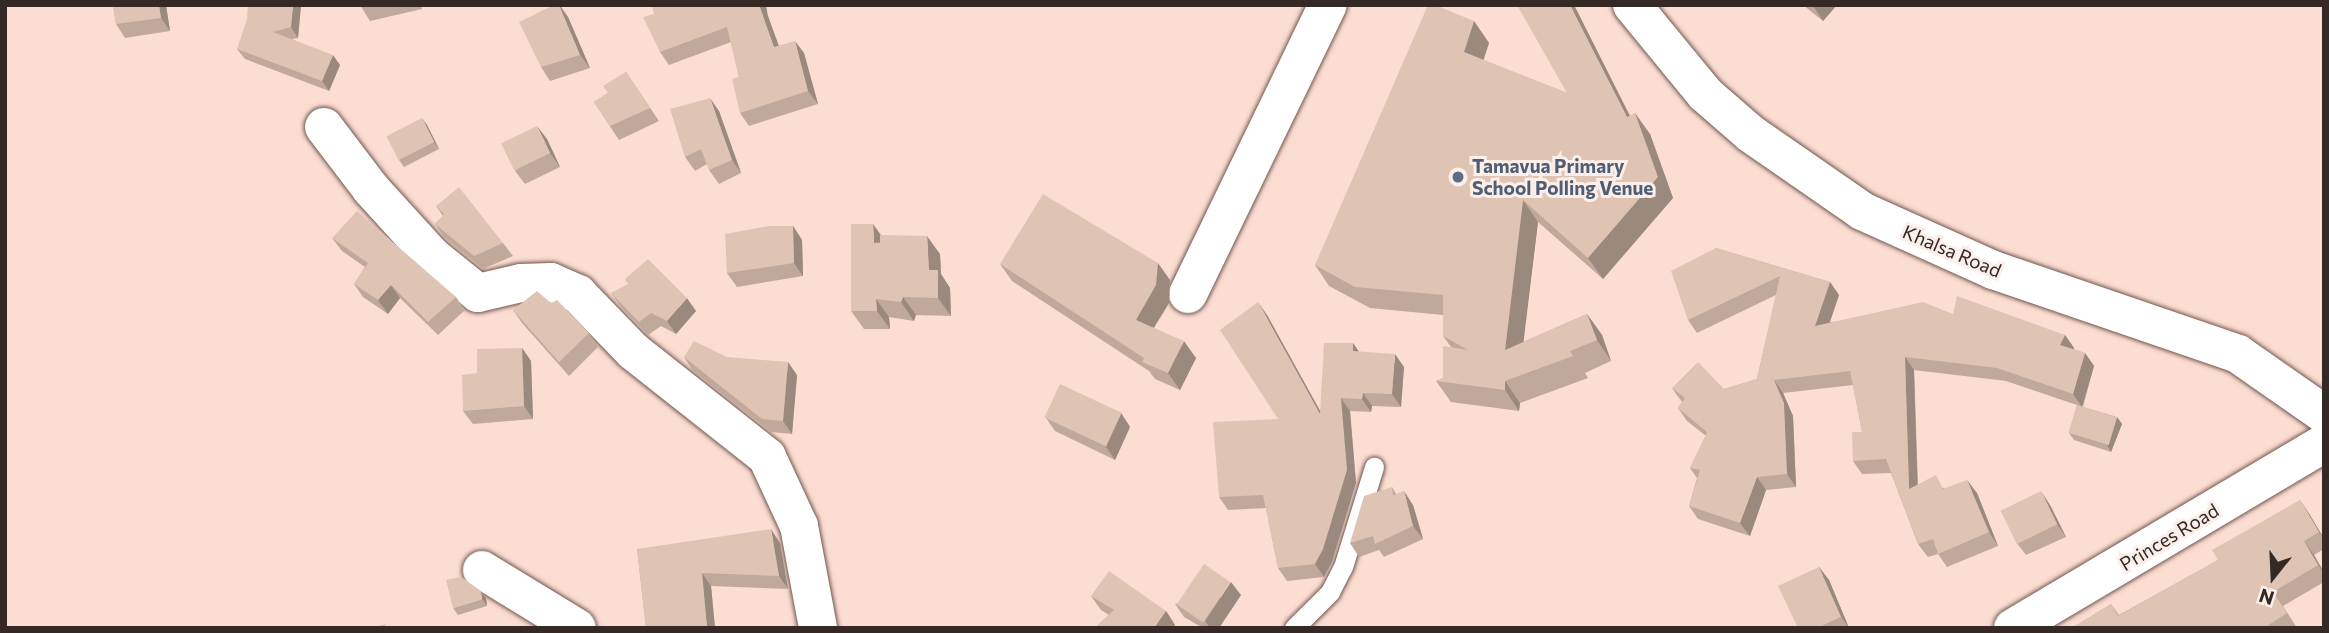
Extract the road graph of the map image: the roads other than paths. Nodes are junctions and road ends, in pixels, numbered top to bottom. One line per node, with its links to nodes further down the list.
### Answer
1 (1328, 5): 4 (street)
2 (1632, 5): 5 (street, Khalsa Road)
3 (324, 127): 10 (street)
4 (1188, 294)
5 (2324, 414)
6 (2324, 443): 12 (street, Princes Road)
7 (1374, 467): 11 (lane)
8 (482, 570): 9 (street)
9 (577, 628)
10 (818, 628)
11 (1294, 628)
12 (2013, 628)

